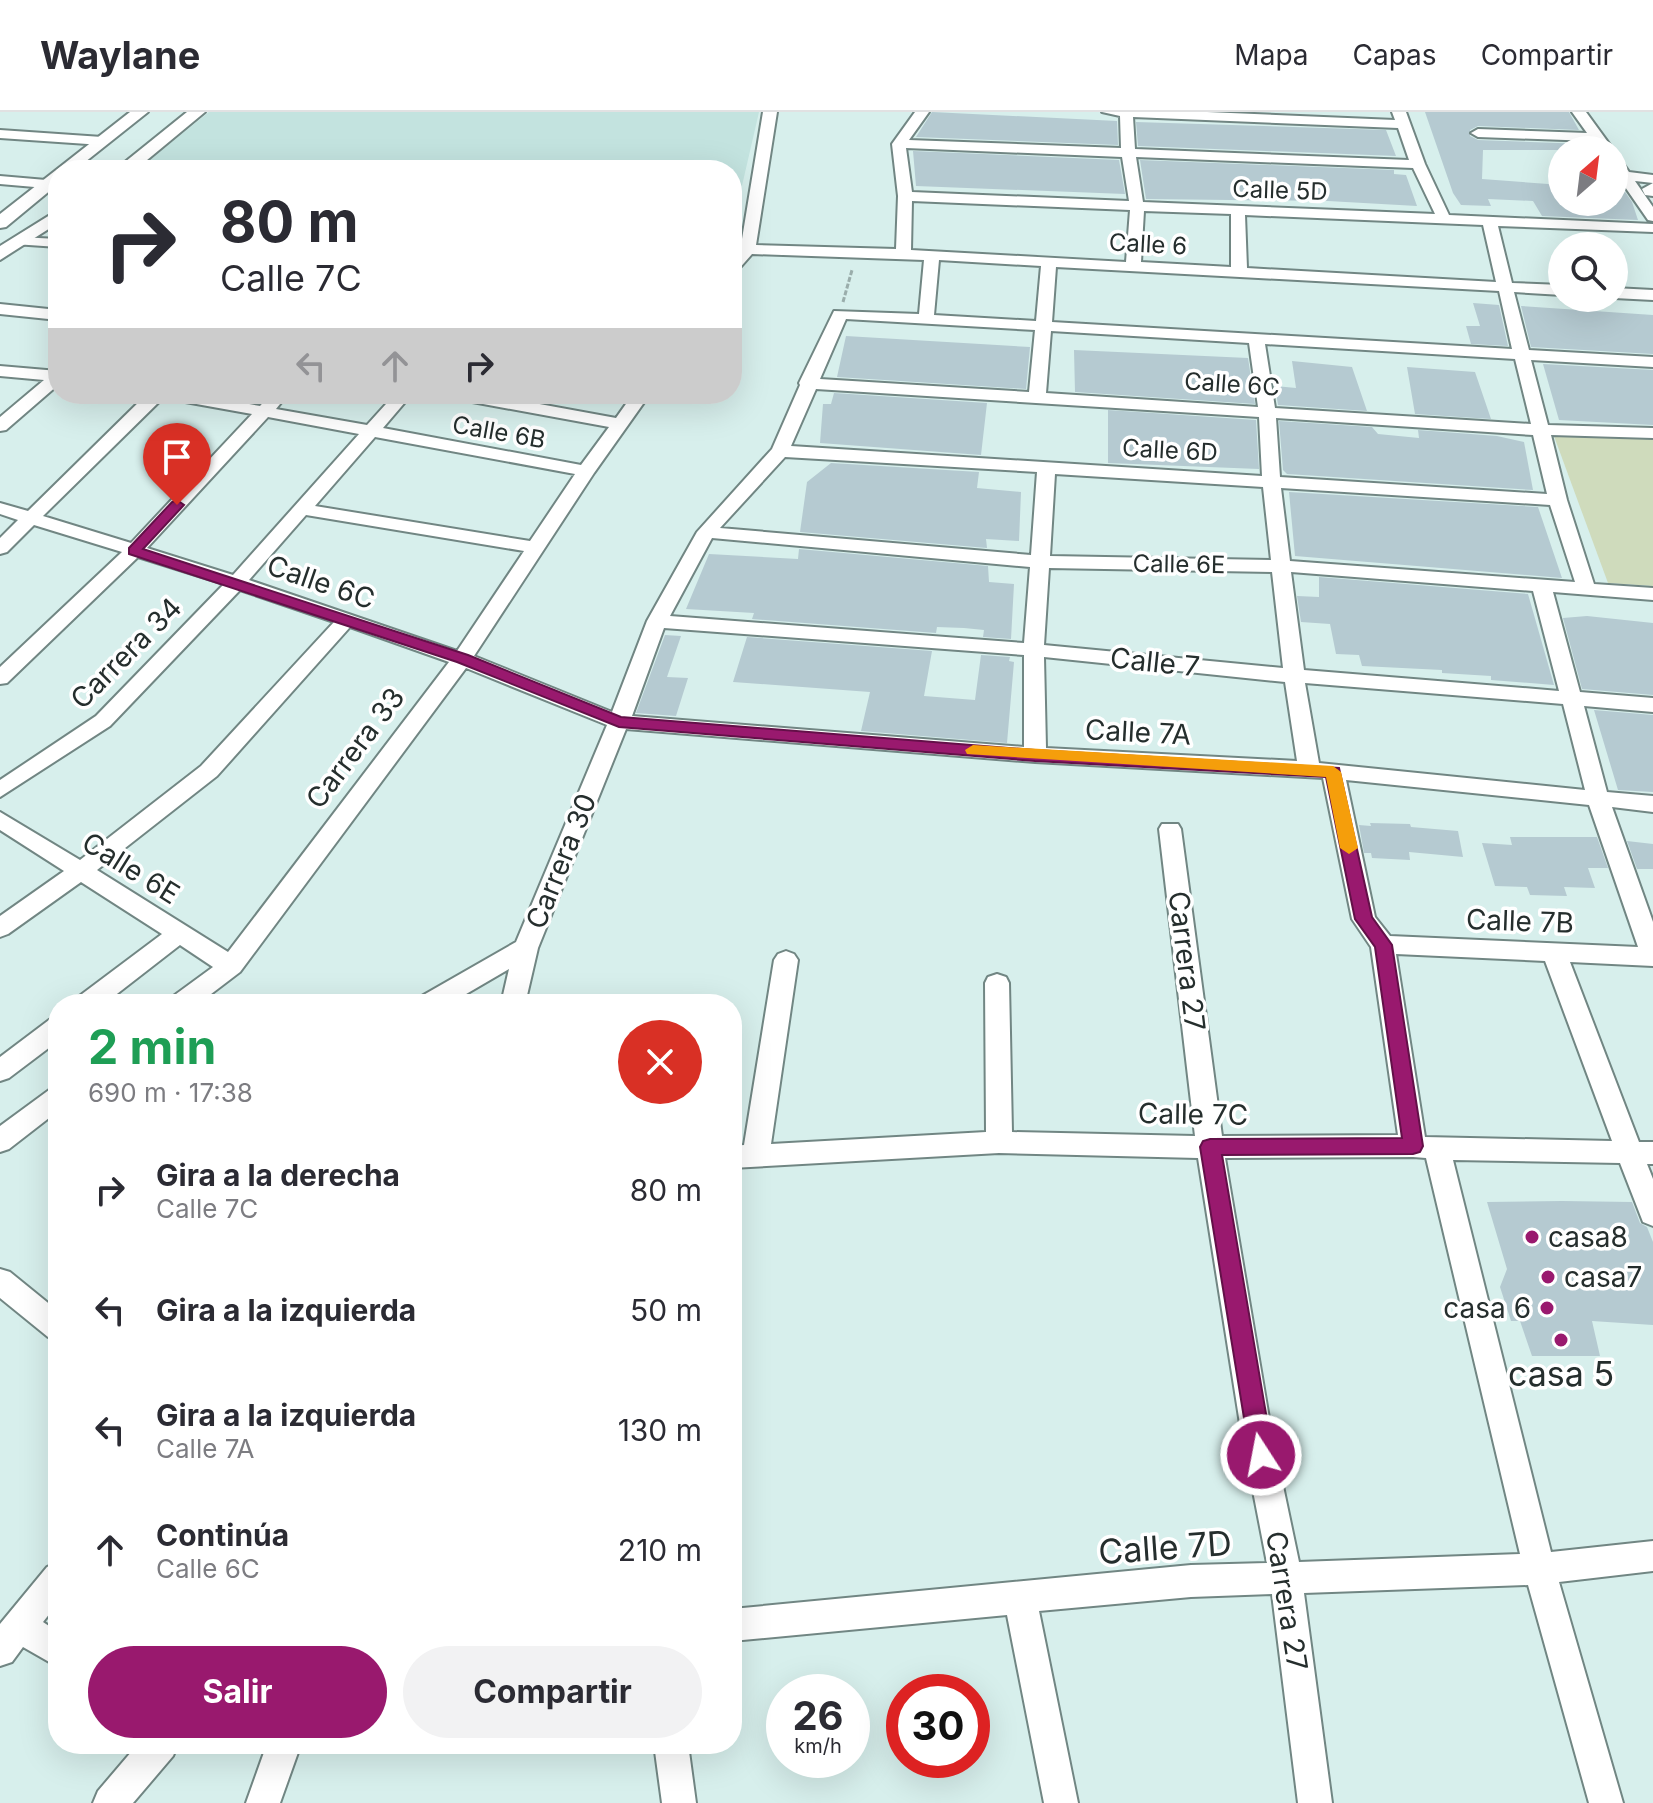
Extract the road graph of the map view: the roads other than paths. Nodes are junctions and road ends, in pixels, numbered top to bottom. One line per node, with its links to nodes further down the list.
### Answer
1 (140, 112): 13 (street)
2 (197, 112): 19 (street)
3 (770, 112): 38 (street)
4 (922, 112): 14 (street)
5 (1109, 112): 6 (street)
6 (1126, 112): 8 (street); 15 (street)
7 (1579, 112): 12 (street)
8 (1401, 118): 20 (street)
9 (1478, 133): 11 (street)
10 (0, 134): 13 (street)
11 (1567, 136)
12 (1596, 136)
13 (102, 141): 16 (street)
14 (899, 144): 15 (street); 27 (street)
15 (1128, 153): 20 (street); 28 (street)
16 (85, 154): 17 (street); 18 (street)
17 (77, 160)
18 (90, 160)
19 (125, 160)
20 (1418, 164): 31 (street)
21 (1628, 176): 23 (street)
22 (48, 179): 24 (street)
23 (1653, 179)
24 (0, 180)
25 (1628, 180): 30 (street)
26 (48, 182): 33 (street)
27 (905, 196): 28 (street, Calle 5D); 42 (street)
28 (1137, 206): 29 (street, Calle 5D); 45 (street)
29 (1238, 210): 31 (street, Calle 5D); 46 (street)
30 (1653, 217)
31 (1444, 219): 34 (street, Calle 5D)
32 (48, 220): 37 (street)
33 (0, 223)
34 (1490, 224): 35 (street, Calle 5D); 36 (street); 47 (street)
35 (1653, 228)
36 (1653, 236)
37 (10, 240): 39 (street); 41 (street)
38 (742, 240)
39 (48, 242)
40 (742, 249): 42 (street, Calle 6)
41 (0, 254)
42 (903, 254): 43 (street, Calle 6)
43 (932, 256): 44 (street, Calle 6); 53 (street)
44 (1049, 262): 45 (street, Calle 6); 54 (street)
45 (1133, 267): 46 (street, Calle 6)
46 (1239, 273): 47 (street, Calle 6)
47 (1505, 287): 48 (street, Calle 6); 56 (street)
48 (1548, 289)
49 (1628, 294): 50 (street)
50 (1653, 295)
51 (0, 309): 52 (street)
52 (48, 314)
53 (926, 321): 54 (street); 60 (street)
54 (1043, 325): 55 (street); 62 (street)
55 (1256, 338): 56 (street); 70 (street)
56 (1523, 354): 57 (street); 73 (street)
57 (1653, 362)
58 (0, 371): 59 (street)
59 (48, 375)
60 (807, 383): 62 (street, Calle 6C); 76 (street)
61 (48, 385): 72 (street)
62 (1037, 397): 70 (street, Calle 6C)
63 (147, 404): 83 (street)
64 (221, 404): 69 (street, Calle 6B)
65 (271, 404): 69 (street)
66 (394, 404): 74 (street, Carrera 34)
67 (511, 404): 71 (street)
68 (635, 404): 71 (street, Carrera 33)
69 (264, 412): 74 (street, Calle 6B); 87 (street)
70 (1267, 413): 73 (street, Calle 6C); 79 (street)
71 (622, 424): 78 (street, Carrera 33)
72 (0, 426)
73 (1542, 430): 75 (street, Calle 6C); 80 (street)
74 (366, 433): 78 (street, Calle 6B); 82 (street, Carrera 34)
75 (1653, 433)
76 (780, 451): 77 (street, Calle 6D); 84 (street, Carrera 30)
77 (1046, 468): 79 (street, Calle 6D); 88 (street)
78 (586, 471): 86 (street, Carrera 33)
79 (1271, 480): 80 (street, Calle 6D); 89 (street)
80 (1558, 500): 92 (street)
81 (0, 508): 83 (street, Calle 6C)
82 (302, 509): 86 (street); 90 (street, Carrera 34)
83 (33, 518): 85 (street); 87 (street, Calle 6C)
84 (706, 532): 88 (street, Calle 6E); 95 (street, Carrera 30)
85 (0, 548)
86 (537, 548): 97 (street, Carrera 33)
87 (134, 551): 90 (street, Calle 6C); 99 (street)
88 (1042, 562): 89 (street, Calle 6E); 96 (street)
89 (1283, 566): 91 (street, Calle 6E); 98 (street)
90 (237, 582): 94 (street, Calle 6C); 106 (street, Carrera 34)
91 (1541, 585): 92 (street, Calle 6E); 100 (street)
92 (1586, 588): 93 (street, Calle 6E)
93 (1653, 594)
94 (346, 620): 97 (street, Calle 6C); 111 (street)
95 (657, 621): 96 (street, Calle 7); 102 (street, Carrera 30)
96 (1034, 650): 98 (street, Calle 7); 103 (street)
97 (462, 659): 102 (street, Calle 6C); 119 (street, Carrera 33)
98 (1294, 676): 100 (street, Calle 7); 104 (street)
99 (0, 678)
100 (1574, 699): 101 (street, Calle 7); 107 (street)
101 (1653, 705)
102 (619, 722): 103 (street, Calle 7A); 115 (street, Carrera 30)
103 (1035, 755): 104 (street, Calle 7A)
104 (1309, 769): 105 (street, Calle 7A)
105 (1333, 772): 107 (street, Calle 7A); 114 (street)
106 (0, 790)
107 (1598, 798): 108 (street, Calle 7A); 117 (street)
108 (1653, 804)
109 (0, 820): 111 (street, Calle 6E)
110 (1170, 829): 130 (street, Carrera 27)
111 (81, 871): 112 (street); 113 (street, Calle 6E)
112 (0, 928)
113 (179, 933): 119 (street, Calle 6E); 121 (street)
114 (1383, 945): 116 (street, Calle 7B); 131 (street)
115 (526, 948): 123 (street); 124 (street, Carrera 30)
116 (1554, 953): 117 (street, Calle 7B); 132 (street)
117 (1653, 956)
118 (786, 960): 133 (street)
119 (231, 966): 122 (street, Carrera 33)
120 (997, 983): 129 (street)
121 (100, 994)
122 (194, 994)
123 (446, 994)
124 (515, 994)
125 (48, 1035): 126 (street)
126 (0, 1071)
127 (48, 1105): 128 (street)
128 (0, 1141)
129 (999, 1142): 130 (street, Calle 7C); 133 (street, Calle 7C)
130 (1210, 1147): 131 (street, Calle 7C); 139 (street, Carrera 27)
131 (1425, 1148): 132 (street, Calle 7C); 138 (street)
132 (1641, 1153): 134 (street)
133 (744, 1157)
134 (1653, 1214)
135 (3, 1291): 136 (street)
136 (48, 1321)
137 (1653, 1556): 138 (street, Calle 7D)
138 (1539, 1569): 139 (street, Calle 7D); 153 (street)
139 (1286, 1577): 141 (street, Calle 7D); 152 (street, Carrera 27)
140 (48, 1591): 143 (street)
141 (1020, 1596): 142 (street, Calle 7D); 151 (street)
142 (742, 1624)
143 (11, 1638): 144 (street)
144 (48, 1648)
145 (152, 1754): 148 (street)
146 (280, 1754): 149 (street)
147 (672, 1754): 150 (street)
148 (110, 1803)
149 (263, 1803)
150 (679, 1803)
151 (1061, 1803)
152 (1315, 1803)
153 (1606, 1803)

